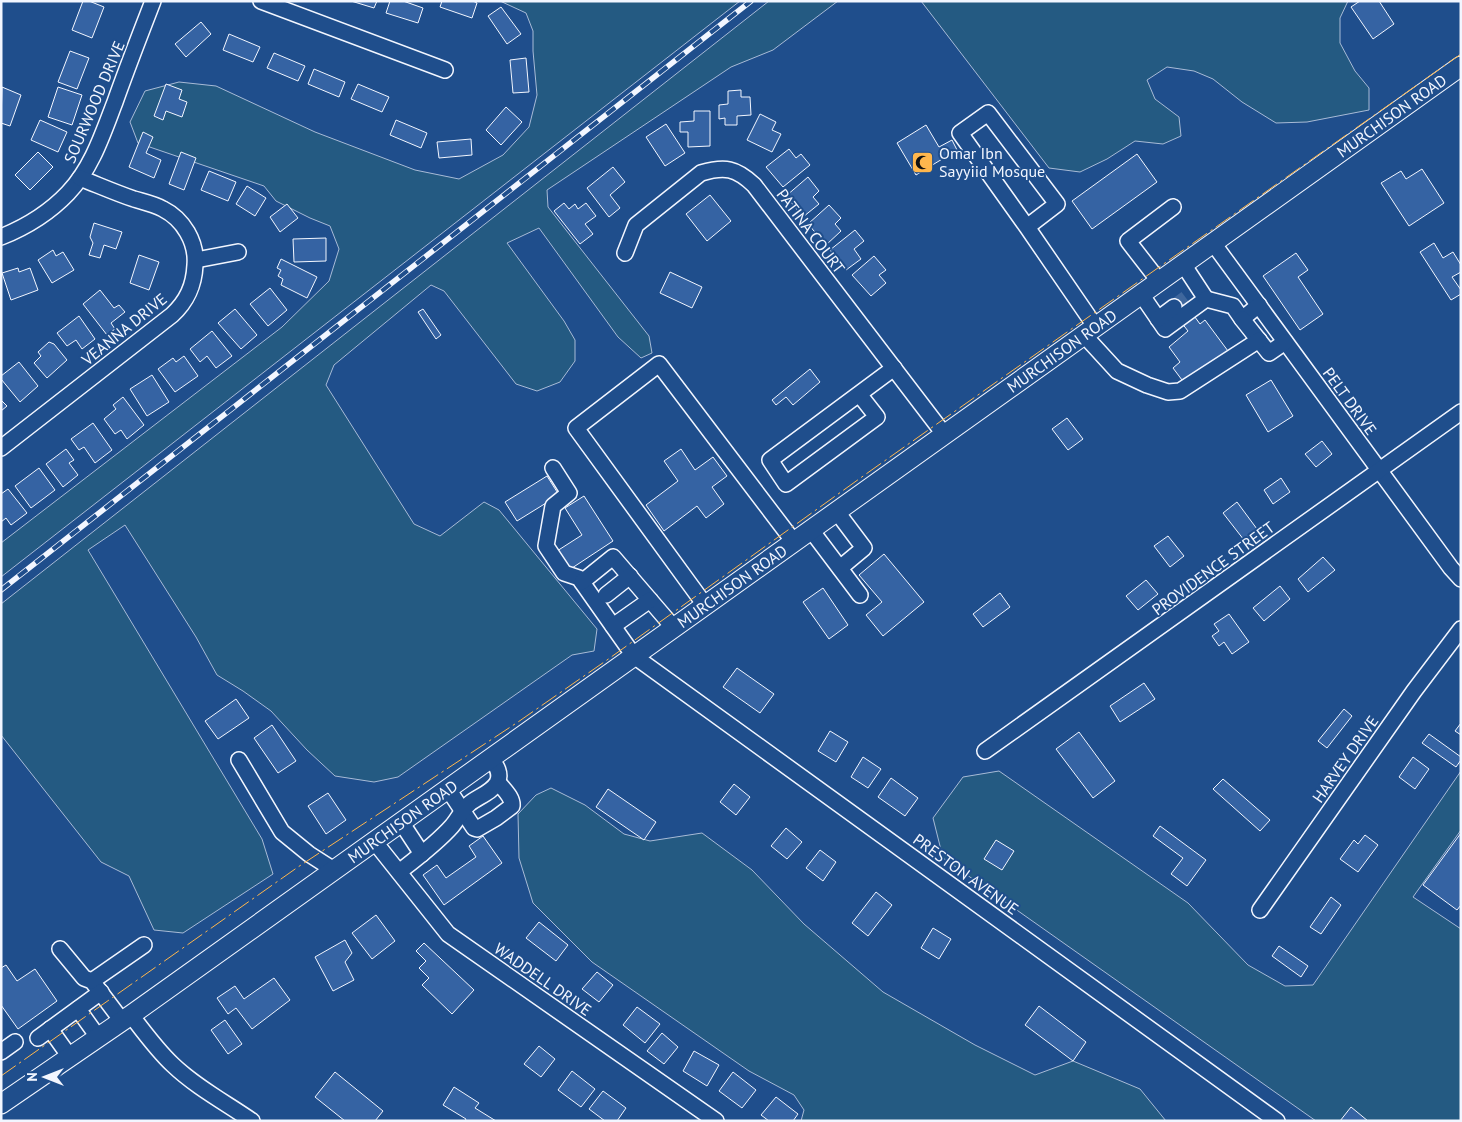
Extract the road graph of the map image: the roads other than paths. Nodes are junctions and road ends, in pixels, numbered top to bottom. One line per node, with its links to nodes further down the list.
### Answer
1 (153, 1): 5 (street, SOURWOOD DRIVE)
2 (261, 1): 4 (street)
3 (1461, 66): 9 (main road, MURCHISON ROAD)
4 (445, 70)
5 (80, 178): 8 (street, SOURWOOD DRIVE); 12 (street, VEANNA DRIVE)
6 (1173, 207): 14 (street)
7 (1027, 227): 7 (street); 22 (street)
8 (1, 237)
9 (1213, 243): 13 (main road, MURCHISON ROAD); 18 (street, PELT DRIVE)
10 (238, 252): 12 (street)
11 (625, 253): 25 (street, PATINA COURT)
12 (196, 260): 29 (street, VEANNA DRIVE)
13 (1183, 264): 14 (main road, MURCHISON ROAD); 16 (street)
14 (1159, 281): 15 (main road, MURCHISON ROAD)
15 (1141, 294): 20 (street); 22 (main road, MURCHISON ROAD)
16 (1202, 294): 17 (street); 20 (street); 21 (street)
17 (1186, 298)
18 (1259, 306): 21 (street); 24 (street, PELT DRIVE)
19 (1174, 307): 20 (street)
20 (1158, 319)
21 (1242, 319): 23 (street)
22 (1090, 331): 23 (street); 28 (main road, MURCHISON ROAD)
23 (1259, 340): 24 (street)
24 (1285, 342): 31 (street, PELT DRIVE)
25 (894, 368): 26 (street); 28 (street, PATINA COURT)
26 (859, 394): 26 (street)
27 (1461, 412): 31 (street, PROVIDENCE STREET)
28 (944, 434): 32 (main road, MURCHISON ROAD)
29 (1, 448)
30 (553, 468): 38 (street)
31 (1379, 470): 37 (street, PELT DRIVE); 47 (street, PROVIDENCE STREET)
32 (837, 512): 33 (main road, MURCHISON ROAD); 35 (street)
33 (811, 530): 34 (main road, MURCHISON ROAD); 35 (street)
34 (794, 542): 42 (main road, MURCHISON ROAD); 42 (street)
35 (840, 568): 40 (street)
36 (630, 576): 38 (street); 39 (street); 41 (street)
37 (1461, 579)
38 (582, 582): 43 (street, PRESTON AVENUE)
39 (606, 595)
40 (860, 595)
41 (650, 600): 43 (street); 44 (street)
42 (705, 605): 44 (main road, MURCHISON ROAD)
43 (613, 626): 46 (street, PRESTON AVENUE)
44 (674, 628): 46 (main road, MURCHISON ROAD)
45 (1461, 629): 58 (street, HARVEY DRIVE)
46 (634, 656): 48 (main road, MURCHISON ROAD); 71 (street, PRESTON AVENUE)
47 (984, 751)
48 (491, 758): 50 (street); 51 (main road, MURCHISON ROAD)
49 (239, 760): 56 (street)
50 (498, 782): 52 (street); 52 (street)
51 (448, 789): 52 (street); 53 (main road, MURCHISON ROAD)
52 (463, 811): 55 (street)
53 (401, 822): 54 (main road, MURCHISON ROAD); 55 (street)
54 (374, 841): 56 (main road, MURCHISON ROAD); 57 (street, WADDELL DRIVE)
55 (422, 854): 57 (street)
56 (334, 870): 63 (main road, MURCHISON ROAD)
57 (399, 872): 70 (street, WADDELL DRIVE)
58 (1260, 910)
59 (144, 945): 61 (street)
60 (60, 949): 61 (street)
61 (97, 987): 62 (street); 63 (street)
62 (78, 1009): 64 (street); 67 (street)
63 (126, 1018): 64 (main road, MURCHISON ROAD); 69 (street)
64 (98, 1038): 67 (main road, MURCHISON ROAD)
65 (15, 1042): 66 (street)
66 (1, 1052)
67 (70, 1057): 68 (main road, MURCHISON ROAD)
68 (1, 1104)
69 (252, 1121)
70 (716, 1121)
71 (1277, 1121)

